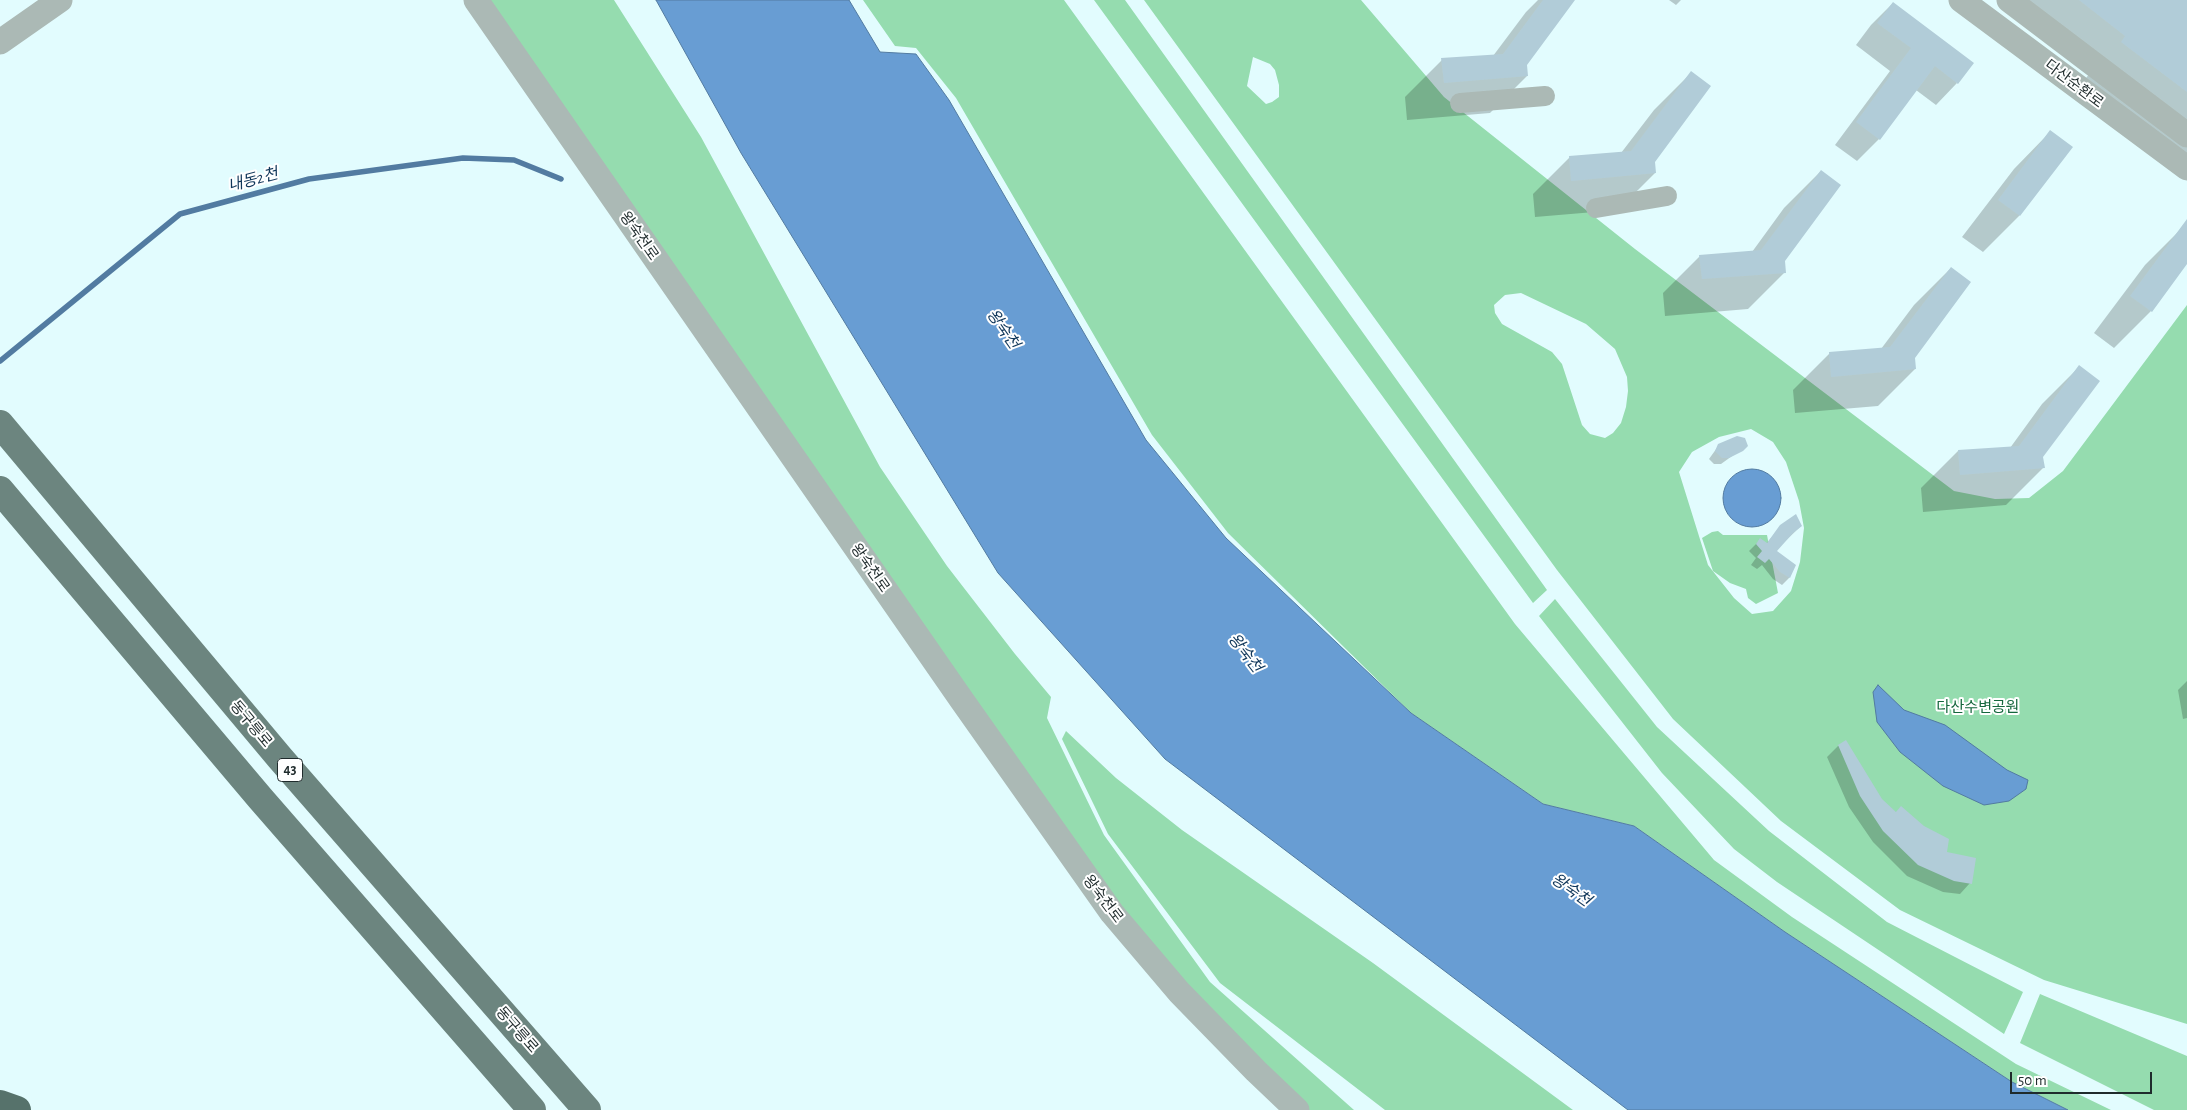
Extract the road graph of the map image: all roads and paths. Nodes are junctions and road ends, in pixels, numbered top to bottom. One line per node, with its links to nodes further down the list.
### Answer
1 (60, 0): 5 (street)
2 (476, 0): 18 (street, 왕숙천로)
3 (1961, 0): 9 (street, 다산순환로)
4 (2009, 0): 8 (street, 다산순환로)
5 (0, 42)
6 (1545, 96): 7 (street)
7 (1460, 103)
8 (2187, 135)
9 (2187, 168)
10 (1667, 196): 11 (street)
11 (1596, 208)
12 (0, 424): 17 (main road, 동구릉로 / 43)
13 (0, 490): 16 (main road)
14 (0, 1104): 15 (highway)
15 (17, 1110)
16 (532, 1110)
17 (587, 1110)
18 (1297, 1110)

